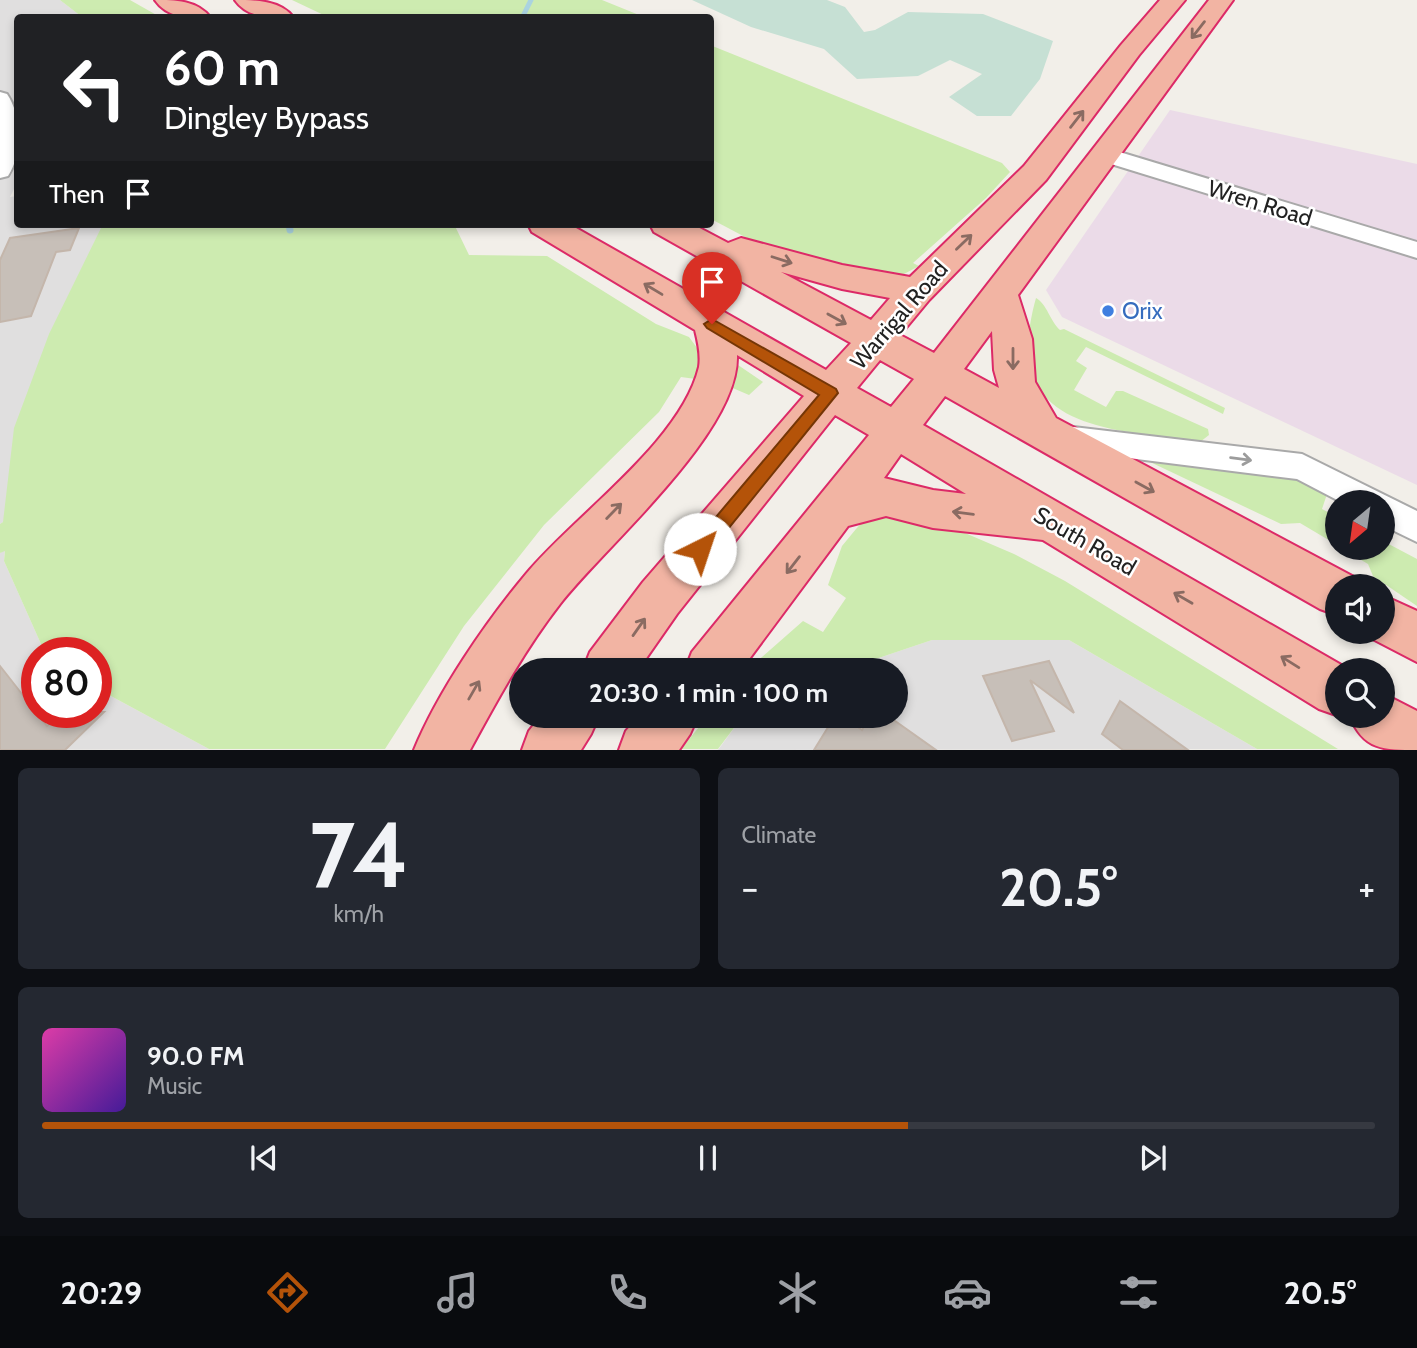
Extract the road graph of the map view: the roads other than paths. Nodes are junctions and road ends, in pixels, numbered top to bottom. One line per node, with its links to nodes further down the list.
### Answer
1 (167, 0): 5 (highway)
2 (247, 0): 6 (highway)
3 (1173, 0): 13 (highway, Warrigal Road, one-way to 3)
4 (1221, 0): 8 (highway, one-way to 8)
5 (192, 14)
6 (274, 14)
7 (0, 97): 9 (street)
8 (1103, 154): 12 (street, Wren Road); 14 (highway)
9 (0, 171)
10 (551, 228): 15 (highway, South Road, one-way to 10)
11 (679, 231): 13 (highway, one-way to 13); 16 (highway, one-way to 16)
12 (1417, 250)
13 (917, 291): 16 (highway, Warrigal Road)
14 (1000, 293): 17 (highway); 20 (highway, one-way to 20)
15 (712, 324): 18 (highway, South Road); 36 (highway, one-way to 15)
16 (876, 340): 17 (highway); 18 (highway, Warrigal Road)
17 (939, 375): 19 (highway); 20 (highway)
18 (830, 393): 19 (highway, South Road); 29 (highway, Warrigal Road, one-way to 18)
19 (896, 431): 22 (highway); 24 (highway, South Road)
20 (1047, 433): 21 (street, one-way to 21); 26 (highway, one-way to 26)
21 (1347, 490)
22 (835, 511): 24 (highway, one-way to 22); 30 (highway, one-way to 30)
23 (1395, 516): 25 (street)
24 (1055, 523): 31 (highway, South Road, one-way to 24)
25 (1417, 527)
26 (1325, 586)
27 (1395, 625): 28 (highway)
28 (1417, 638)
29 (617, 658)
30 (719, 658)
31 (1325, 684)
32 (564, 728): 37 (highway)
33 (662, 728): 38 (highway)
34 (1395, 728): 35 (highway)
35 (1417, 741)
36 (440, 750)
37 (548, 750)
38 (645, 750)

